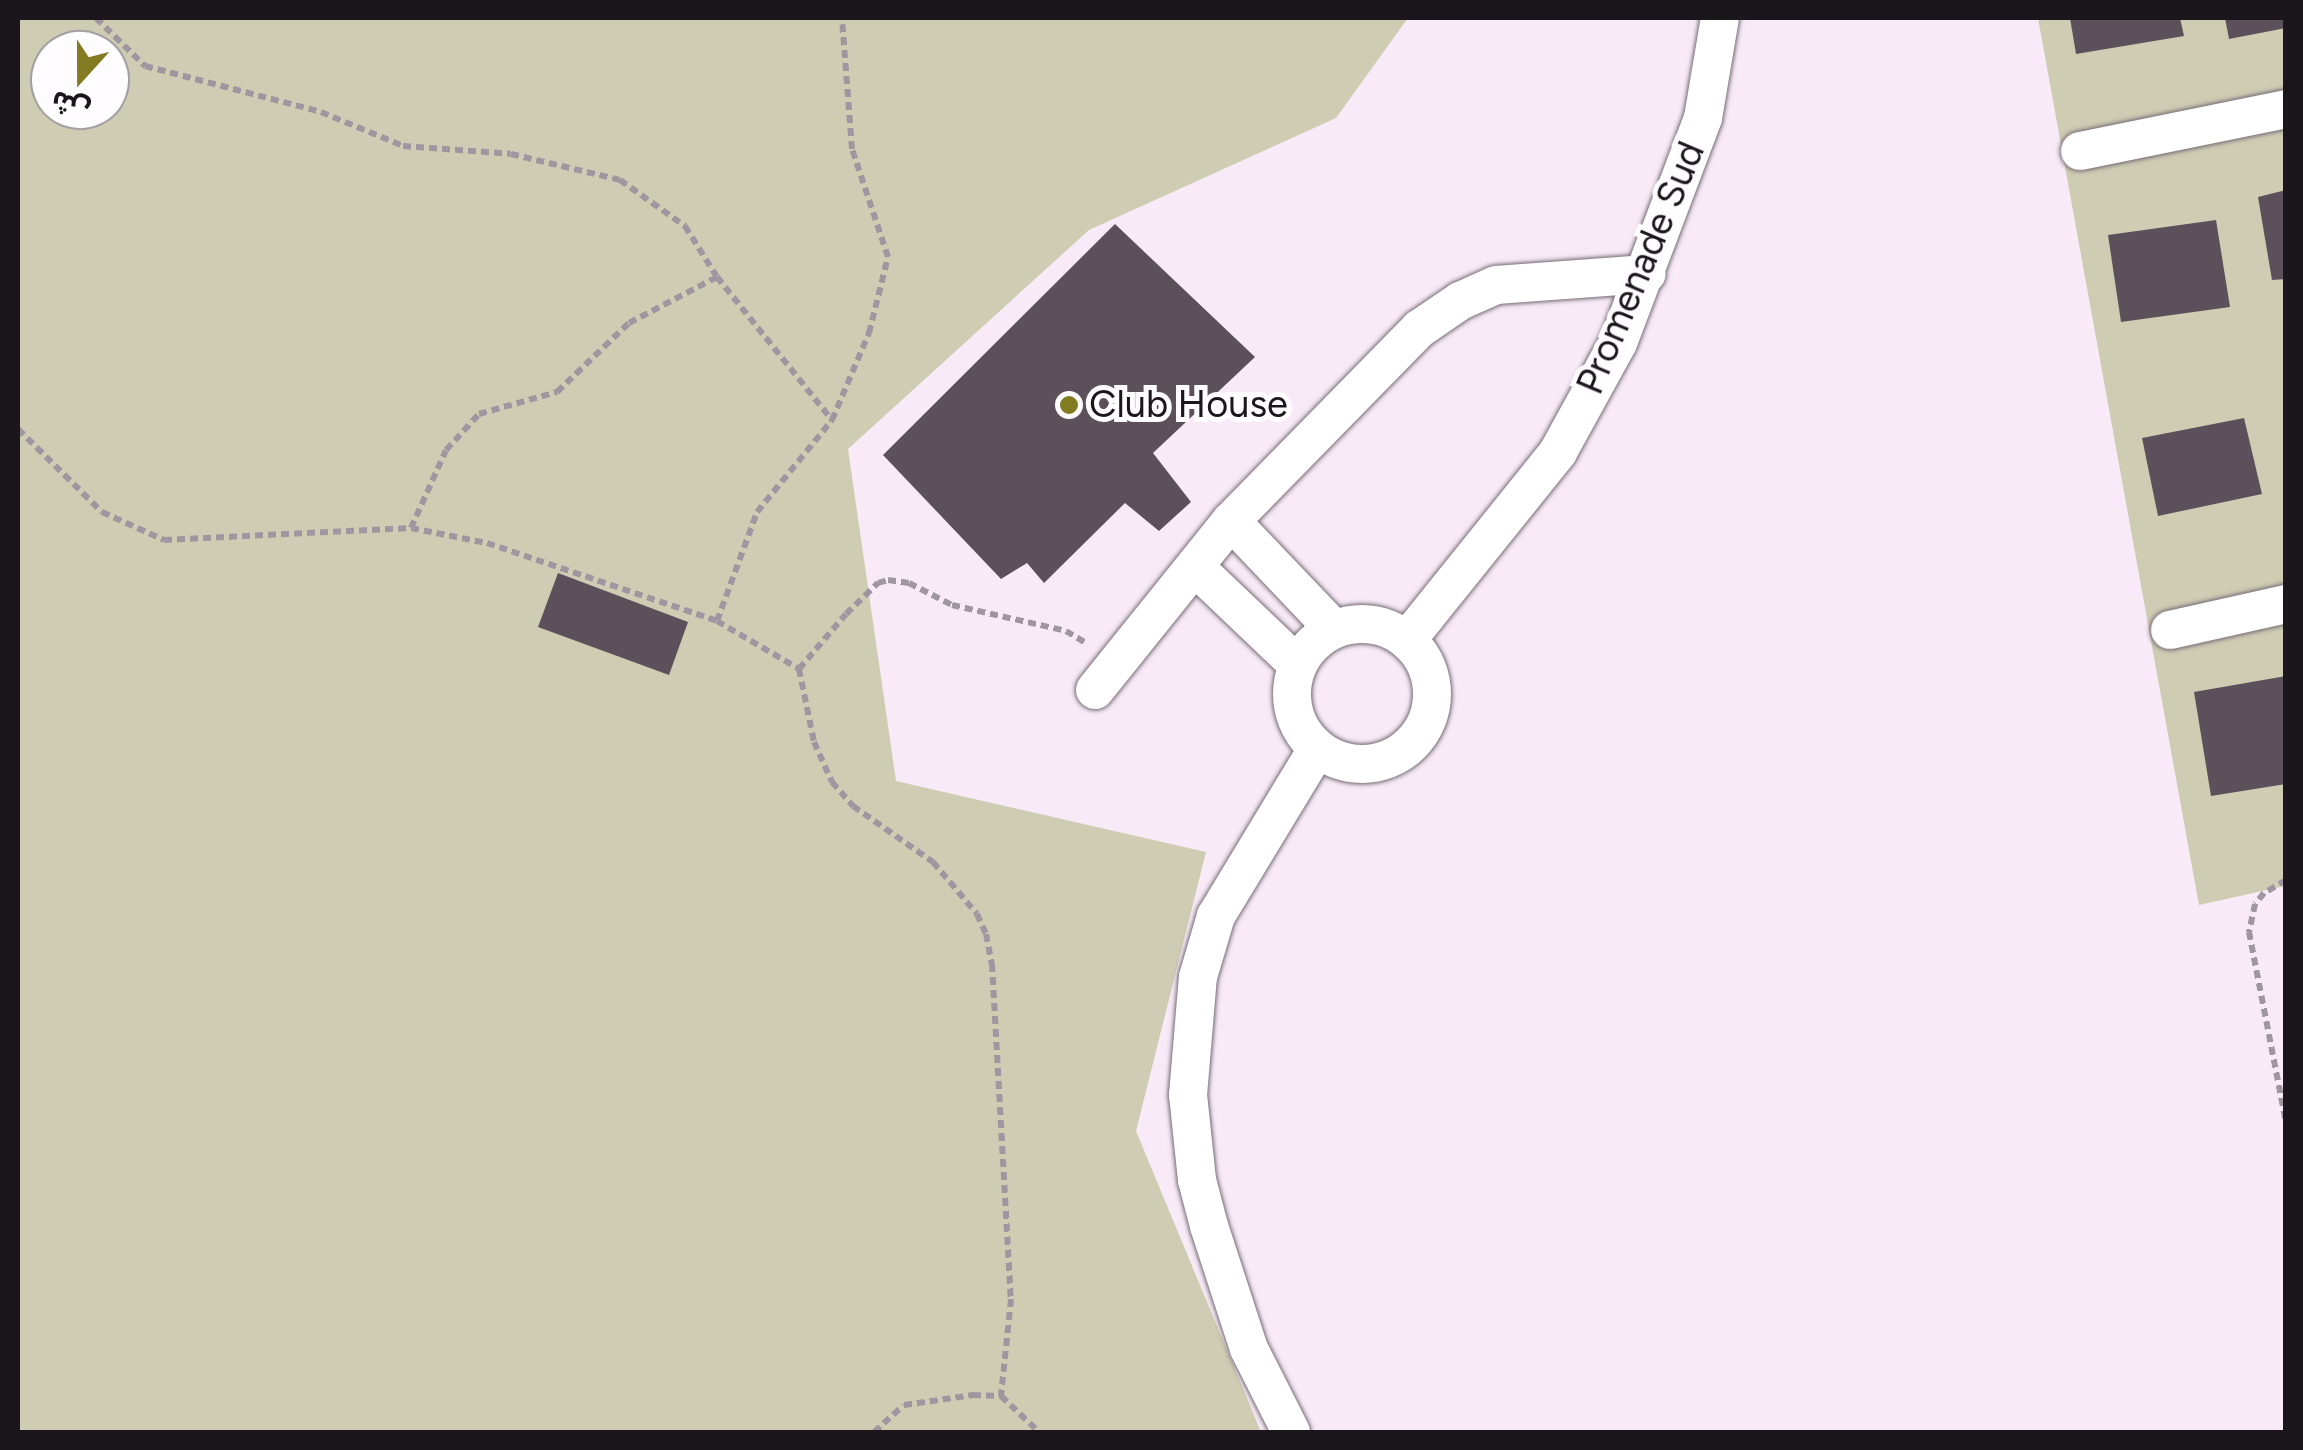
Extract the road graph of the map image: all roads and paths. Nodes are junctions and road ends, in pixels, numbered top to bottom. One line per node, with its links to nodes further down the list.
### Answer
1 (96, 18): 7 (path)
2 (842, 18): 8 (path)
3 (1720, 18): 6 (street, Promenade Sud)
4 (2286, 109): 5 (street)
5 (2080, 151)
6 (1646, 274): 10 (street); 17 (street, Promenade Sud)
7 (717, 277): 8 (path); 11 (path)
8 (832, 420): 14 (path)
9 (18, 430): 11 (path)
10 (1231, 521): 12 (street); 15 (street)
11 (411, 528): 14 (path)
12 (1195, 566): 18 (street); 20 (street)
13 (2286, 604): 16 (street)
14 (717, 620): 19 (path)
15 (1334, 629): 17 (street); 18 (street)
16 (2170, 630)
17 (1406, 640): 21 (street)
18 (1298, 665): 21 (street)
19 (799, 669): 20 (path); 24 (path)
20 (1105, 676)
21 (1317, 748): 27 (street)
22 (2286, 880): 23 (path)
23 (2286, 1122)
24 (1001, 1396): 25 (path); 26 (path)
25 (874, 1432)
26 (1038, 1432)
27 (1291, 1432)

